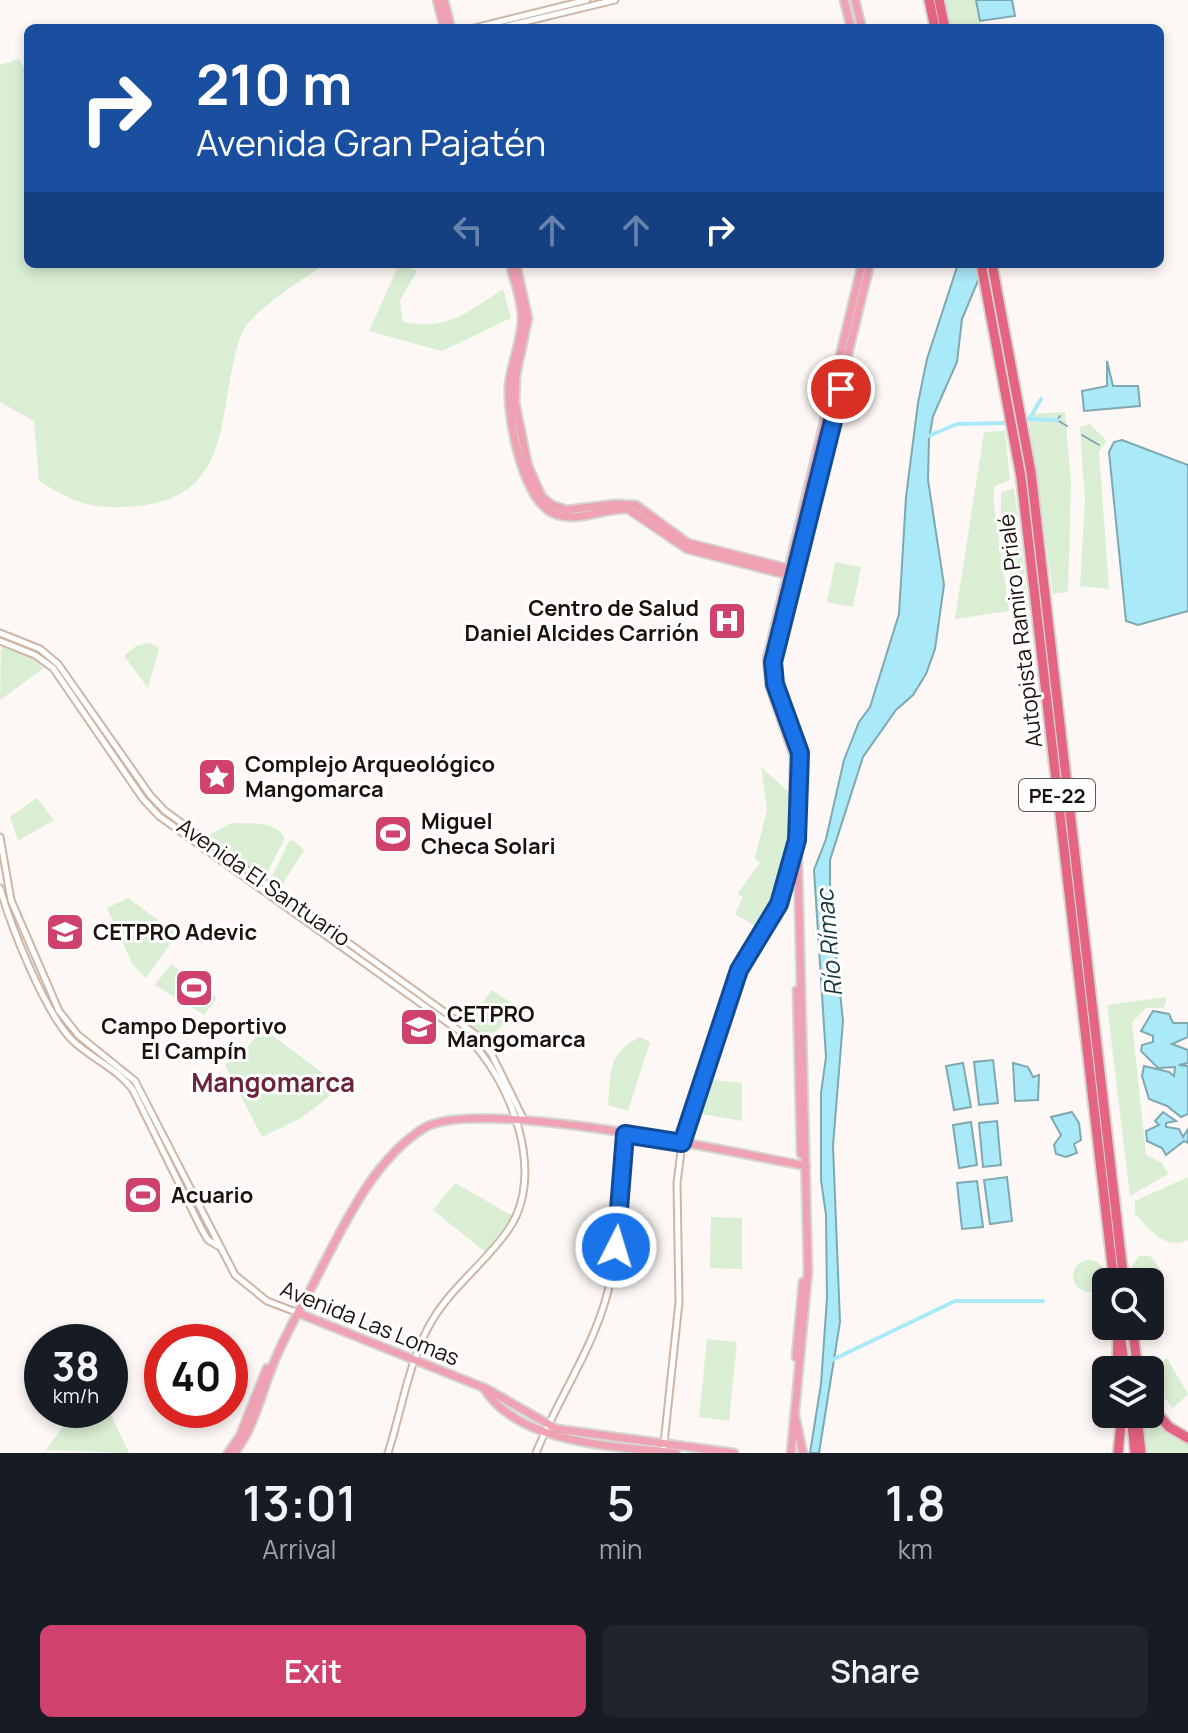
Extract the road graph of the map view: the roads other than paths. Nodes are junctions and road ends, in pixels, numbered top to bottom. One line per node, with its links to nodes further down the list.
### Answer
1 (437, 0): 11 (main road)
2 (444, 0): 12 (main road)
3 (549, 0): 10 (street)
4 (587, 0): 10 (street)
5 (615, 0): 14 (street)
6 (844, 0): 15 (main road)
7 (855, 0): 16 (main road)
8 (929, 0): 17 (highway)
9 (939, 0): 18 (highway)
10 (551, 8): 13 (street)
11 (443, 24)
12 (450, 24)
13 (489, 24)
14 (516, 24)
15 (850, 24)
16 (861, 24)
17 (934, 24)
18 (944, 24)
19 (514, 268): 24 (main road)
20 (861, 268): 24 (main road)
21 (869, 268): 24 (main road)
22 (982, 268): 40 (highway, Autopista Ramiro Prialé / PE-22)
23 (993, 268): 41 (highway, Autopista Ramiro Prialé / PE-22)
24 (791, 572): 28 (main road); 29 (main road)
25 (0, 633): 31 (street, Avenida El Santuario)
26 (0, 641): 32 (street, Avenida El Santuario)
27 (0, 837): 35 (street, Avenida Las Lomas)
28 (797, 840): 29 (street); 39 (main road)
29 (793, 859): 38 (street); 39 (main road)
30 (0, 888): 35 (street, Avenida Las Lomas)
31 (455, 1018): 32 (street); 33 (street, Avenida El Santuario)
32 (451, 1025): 34 (street, Avenida El Santuario)
33 (488, 1049): 34 (street); 36 (street, Avenida El Santuario)
34 (482, 1054): 36 (street, Avenida El Santuario)
35 (136, 1088): 42 (street, Avenida Las Lomas)
36 (519, 1119): 37 (main road); 42 (main road); 43 (street)
37 (625, 1134): 38 (main road); 49 (street)
38 (682, 1143): 39 (main road); 51 (street)
39 (804, 1166): 44 (main road); 57 (main road)
40 (1112, 1268)
41 (1122, 1268)
42 (299, 1311): 43 (main road, Avenida Las Lomas); 52 (main road)
43 (416, 1361): 49 (main road, Avenida Las Lomas); 53 (street)
44 (795, 1416): 57 (main road); 58 (main road)
45 (1164, 1421): 50 (highway)
46 (1122, 1428): 59 (highway)
47 (1131, 1428): 60 (highway)
48 (1133, 1428): 61 (highway)
49 (546, 1430): 51 (main road, Avenida Las Lomas); 54 (street)
50 (1188, 1438)
51 (663, 1449): 55 (main road, Avenida Las Lomas); 56 (main road, Avenida Las Lomas)
52 (229, 1453)
53 (388, 1453)
54 (536, 1453)
55 (676, 1453)
56 (734, 1453)
57 (789, 1453)
58 (803, 1453)
59 (1118, 1453)
60 (1135, 1453)
61 (1141, 1453)

